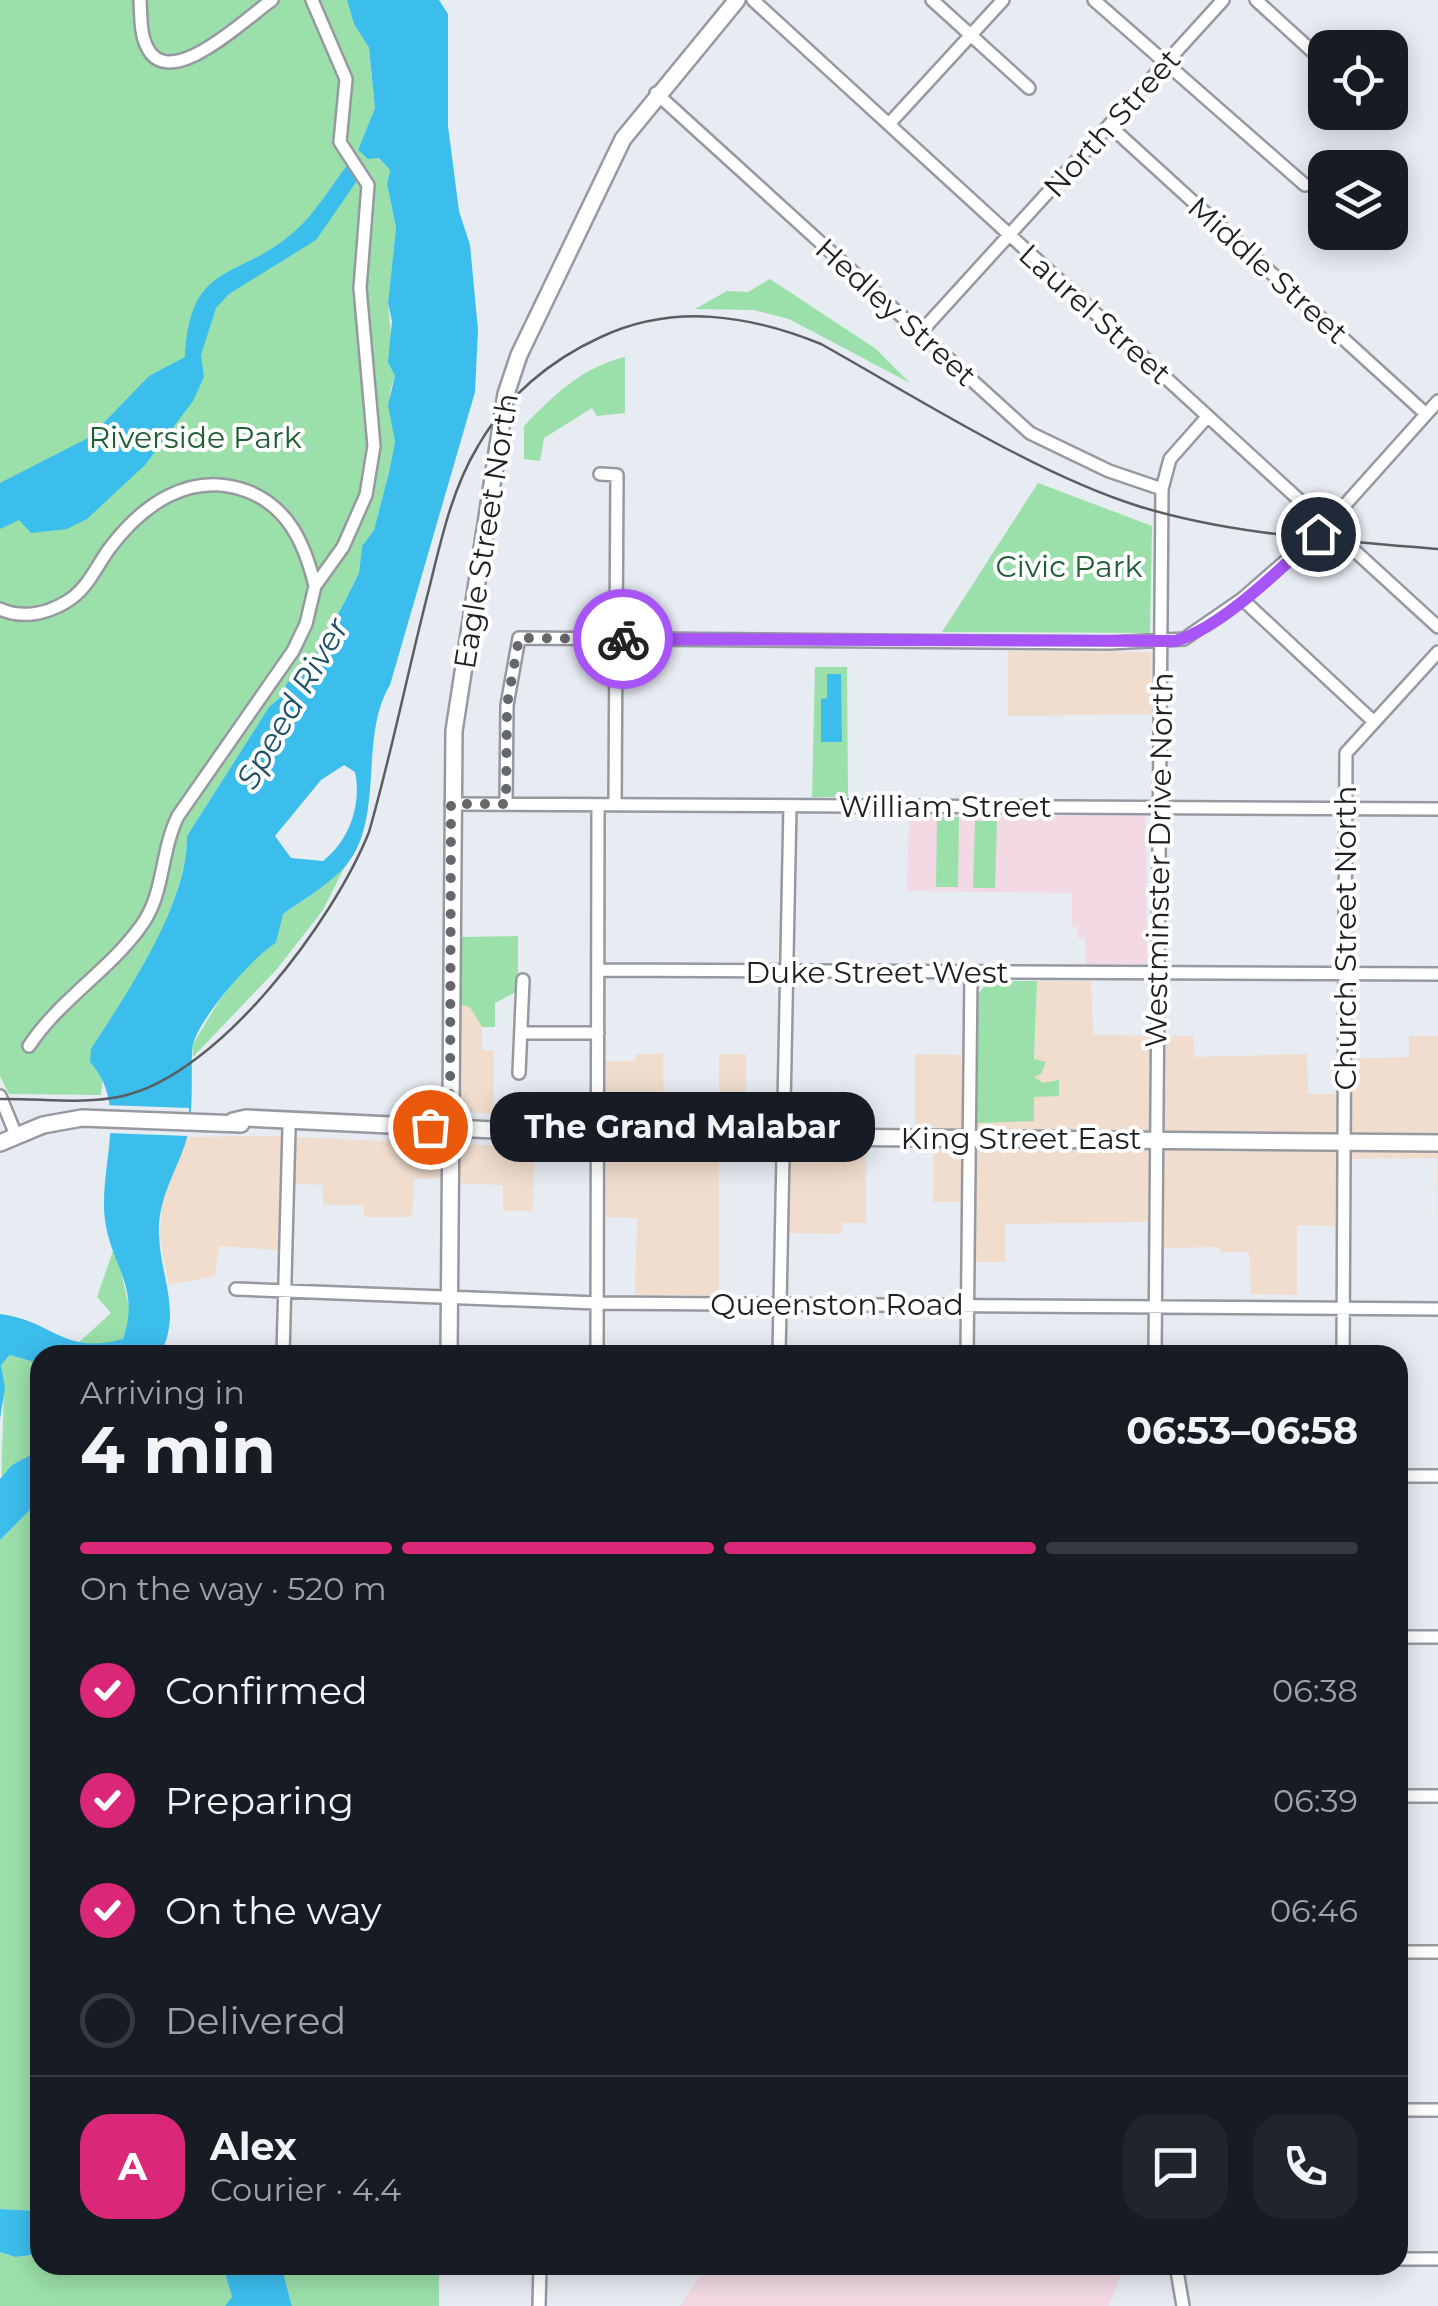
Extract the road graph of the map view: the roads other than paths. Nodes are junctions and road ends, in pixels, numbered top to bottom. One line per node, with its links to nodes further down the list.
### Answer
1 (140, 0): 2 (street)
2 (272, 0)
3 (312, 0): 27 (street)
4 (738, 0): 15 (main road, Eagle Street North)
5 (753, 0): 16 (street, Laurel Street)
6 (932, 0): 11 (street)
7 (1003, 0): 11 (street)
8 (1094, 0): 13 (street)
9 (1223, 0): 13 (street, North Street)
10 (1256, 0): 12 (street)
11 (971, 36): 14 (street); 16 (street)
12 (1308, 47)
13 (1166, 63): 17 (street, North Street); 18 (street)
14 (1029, 88)
15 (656, 93): 20 (street, Hedley Street); 35 (main road, Eagle Street North)
16 (889, 124): 19 (street, Laurel Street)
17 (1110, 126): 19 (street, North Street); 22 (street, Middle Street)
18 (1305, 185)
19 (1009, 236): 20 (street, North Street); 23 (street, Laurel Street)
20 (919, 334): 25 (street, Hedley Street)
21 (1438, 401): 22 (street)
22 (1426, 414): 26 (street)
23 (1208, 416): 25 (street, Westminster Drive North); 26 (street, Laurel Street)
24 (600, 474): 31 (street)
25 (1162, 489): 32 (street, Westminster Drive North)
26 (1327, 525): 28 (street); 30 (street, Laurel Street)
27 (316, 586): 29 (street); 52 (street)
28 (1242, 599): 32 (street); 34 (street)
29 (0, 610)
30 (1438, 627)
31 (616, 639): 32 (street); 36 (street); 38 (street)
32 (1162, 643): 40 (street, Westminster Drive North)
33 (1438, 652): 34 (street, Church Street North)
34 (1373, 721): 41 (street, Church Street North)
35 (451, 804): 36 (street, William Street); 58 (main road, Eagle Street North)
36 (506, 804): 37 (street, William Street)
37 (598, 805): 38 (street, William Street); 43 (street)
38 (615, 805): 39 (street, William Street)
39 (790, 806): 40 (street, William Street); 44 (street)
40 (1158, 807): 41 (street, William Street); 46 (street, Westminster Drive North)
41 (1345, 809): 42 (street, William Street); 47 (street, Church Street North)
42 (1438, 809)
43 (598, 970): 44 (street, Duke Street West); 51 (street)
44 (785, 971): 45 (street, Duke Street West); 61 (street)
45 (971, 972): 46 (street, Duke Street West); 62 (street)
46 (1157, 973): 47 (street, Duke Street West); 63 (street, Westminster Drive North)
47 (1344, 974): 48 (street, Duke Street West); 64 (street, Church Street North)
48 (1438, 974)
49 (523, 980): 50 (street)
50 (521, 1033): 51 (street); 53 (street)
51 (598, 1033): 60 (street)
52 (29, 1046)
53 (520, 1073)
54 (0, 1096): 59 (street)
55 (233, 1122): 56 (main road, King Street East); 57 (main road, King Street East); 59 (main road, King Street East)
56 (365, 1124): 57 (main road, King Street East); 58 (main road, King Street East)
57 (289, 1128): 68 (street)
58 (450, 1128): 60 (main road, King Street East); 69 (main road, Eagle Street North)
59 (16, 1135): 66 (main road, King Street East)
60 (598, 1135): 61 (main road, King Street East); 70 (street)
61 (782, 1136): 62 (main road, King Street East); 71 (street)
62 (970, 1138): 63 (main road, King Street East); 72 (street)
63 (1156, 1139): 64 (main road, King Street East); 73 (street, Westminster Drive North)
64 (1344, 1141): 65 (main road, King Street East); 74 (street, Church Street North)
65 (1438, 1142)
66 (0, 1144)
67 (236, 1289): 68 (street, Queenston Road)
68 (285, 1292): 69 (street, Queenston Road); 76 (street)
69 (449, 1296): 70 (street, Queenston Road); 77 (main road, Eagle Street North)
70 (597, 1303): 71 (street, Queenston Road); 78 (street)
71 (779, 1304): 72 (street, Queenston Road); 79 (street)
72 (968, 1305): 73 (street, Queenston Road); 80 (street)
73 (1156, 1306): 74 (street, Queenston Road); 81 (street, Westminster Drive North)
74 (1343, 1308): 75 (street, Queenston Road); 82 (street, Church Street North)
75 (1438, 1309)
76 (283, 1345)
77 (450, 1345)
78 (597, 1345)
79 (779, 1345)
80 (967, 1345)
81 (1155, 1345)
82 (1343, 1345)
83 (1408, 1476): 84 (street)
84 (1438, 1476)
85 (1408, 1637): 86 (street)
86 (1438, 1637)
87 (1408, 1796): 88 (street)
88 (1438, 1796)
89 (1408, 1952): 90 (street)
90 (1438, 1952)
91 (1408, 2110): 92 (street)
92 (1438, 2110)
93 (1408, 2259): 94 (street)
94 (1438, 2259)
95 (540, 2275): 97 (street)
96 (1180, 2275): 98 (street)
97 (539, 2306)
98 (1183, 2306)

